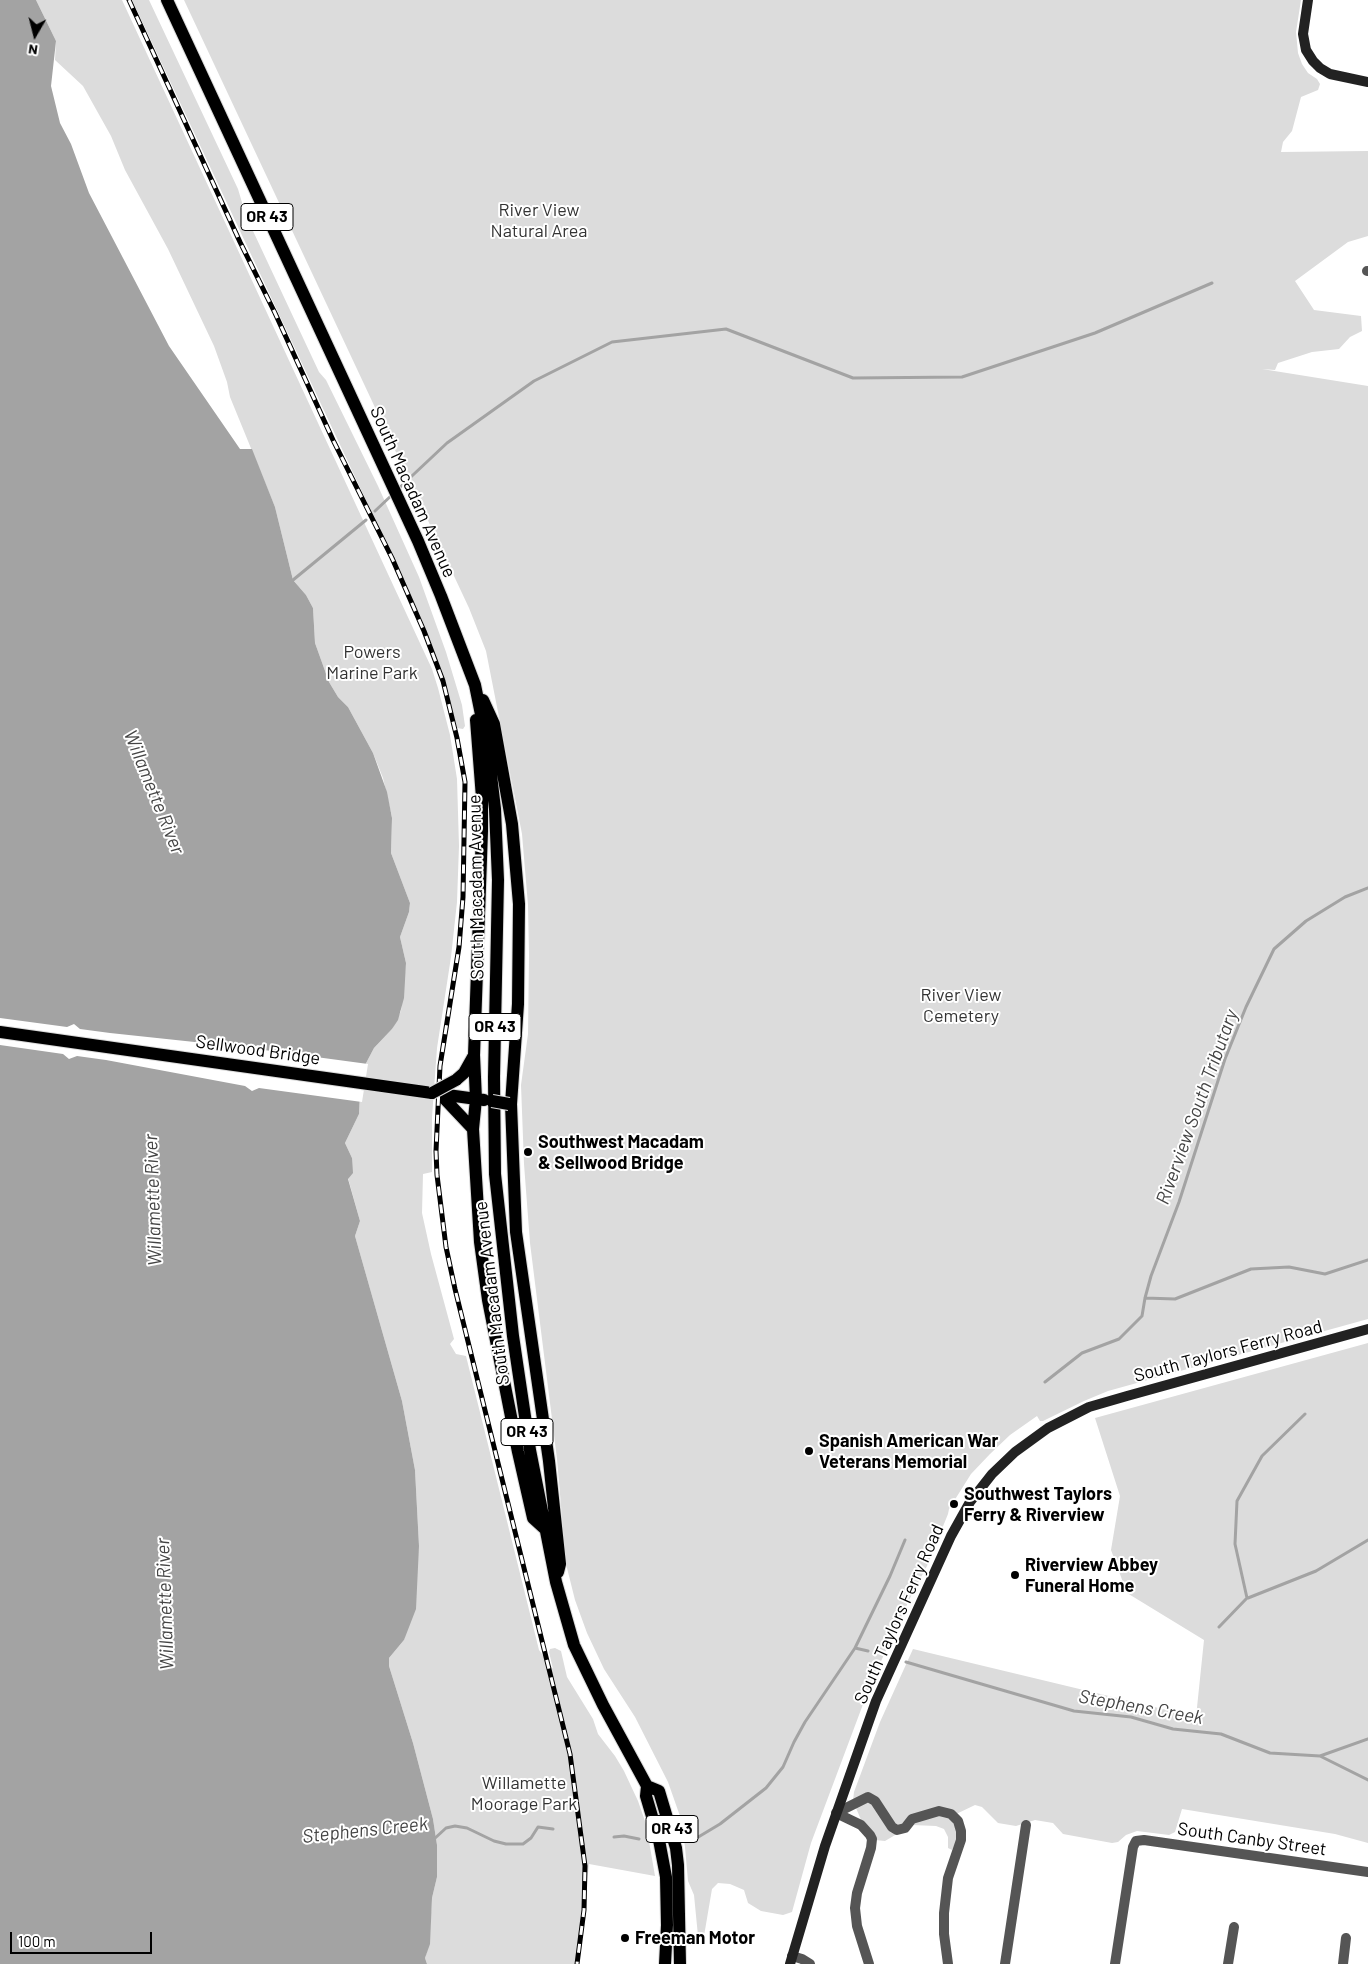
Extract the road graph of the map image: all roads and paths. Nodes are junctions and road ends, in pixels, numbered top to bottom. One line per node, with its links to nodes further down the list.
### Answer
1 (167, 0): 4 (main road, South Macadam Avenue / OR 43)
2 (1308, 0): 3 (main road)
3 (1368, 82)
4 (475, 685): 6 (main road); 9 (main road); 12 (main road, South Macadam Avenue / OR 43)
5 (0, 1032): 7 (main road, Sellwood Bridge)
6 (474, 1055): 7 (main road, bridge); 8 (main road)
7 (436, 1093): 8 (main road, Sellwood Bridge); 10 (main road)
8 (476, 1099): 9 (main road, Sellwood Bridge, bridge); 10 (main road)
9 (510, 1104): 13 (main road)
10 (473, 1129): 12 (main road)
11 (1368, 1330): 15 (main road, South Taylors Ferry Road)
12 (544, 1528): 13 (main road, South Macadam Avenue / OR 43)
13 (556, 1582): 14 (main road, South Macadam Avenue / OR 43)
14 (647, 1786): 17 (main road, South Macadam Avenue / OR 43); 19 (main road, South Macadam Avenue / OR 43)
15 (836, 1814): 22 (main road, South Taylors Ferry Road); 26 (street); 27 (street)
16 (1026, 1825): 28 (street)
17 (664, 1869): 19 (main road); 23 (main road, South Macadam Avenue / OR 43)
18 (1366, 1872): 29 (street, South Canby Street)
19 (678, 1882): 24 (main road, South Macadam Avenue / OR 43)
20 (1234, 1927): 30 (street)
21 (1346, 1938): 31 (street)
22 (791, 1960): 25 (street)
23 (665, 1964)
24 (680, 1964)
25 (810, 1964)
26 (869, 1964)
27 (948, 1964)
28 (1004, 1964)
29 (1115, 1964)
30 (1228, 1964)
31 (1343, 1964)

